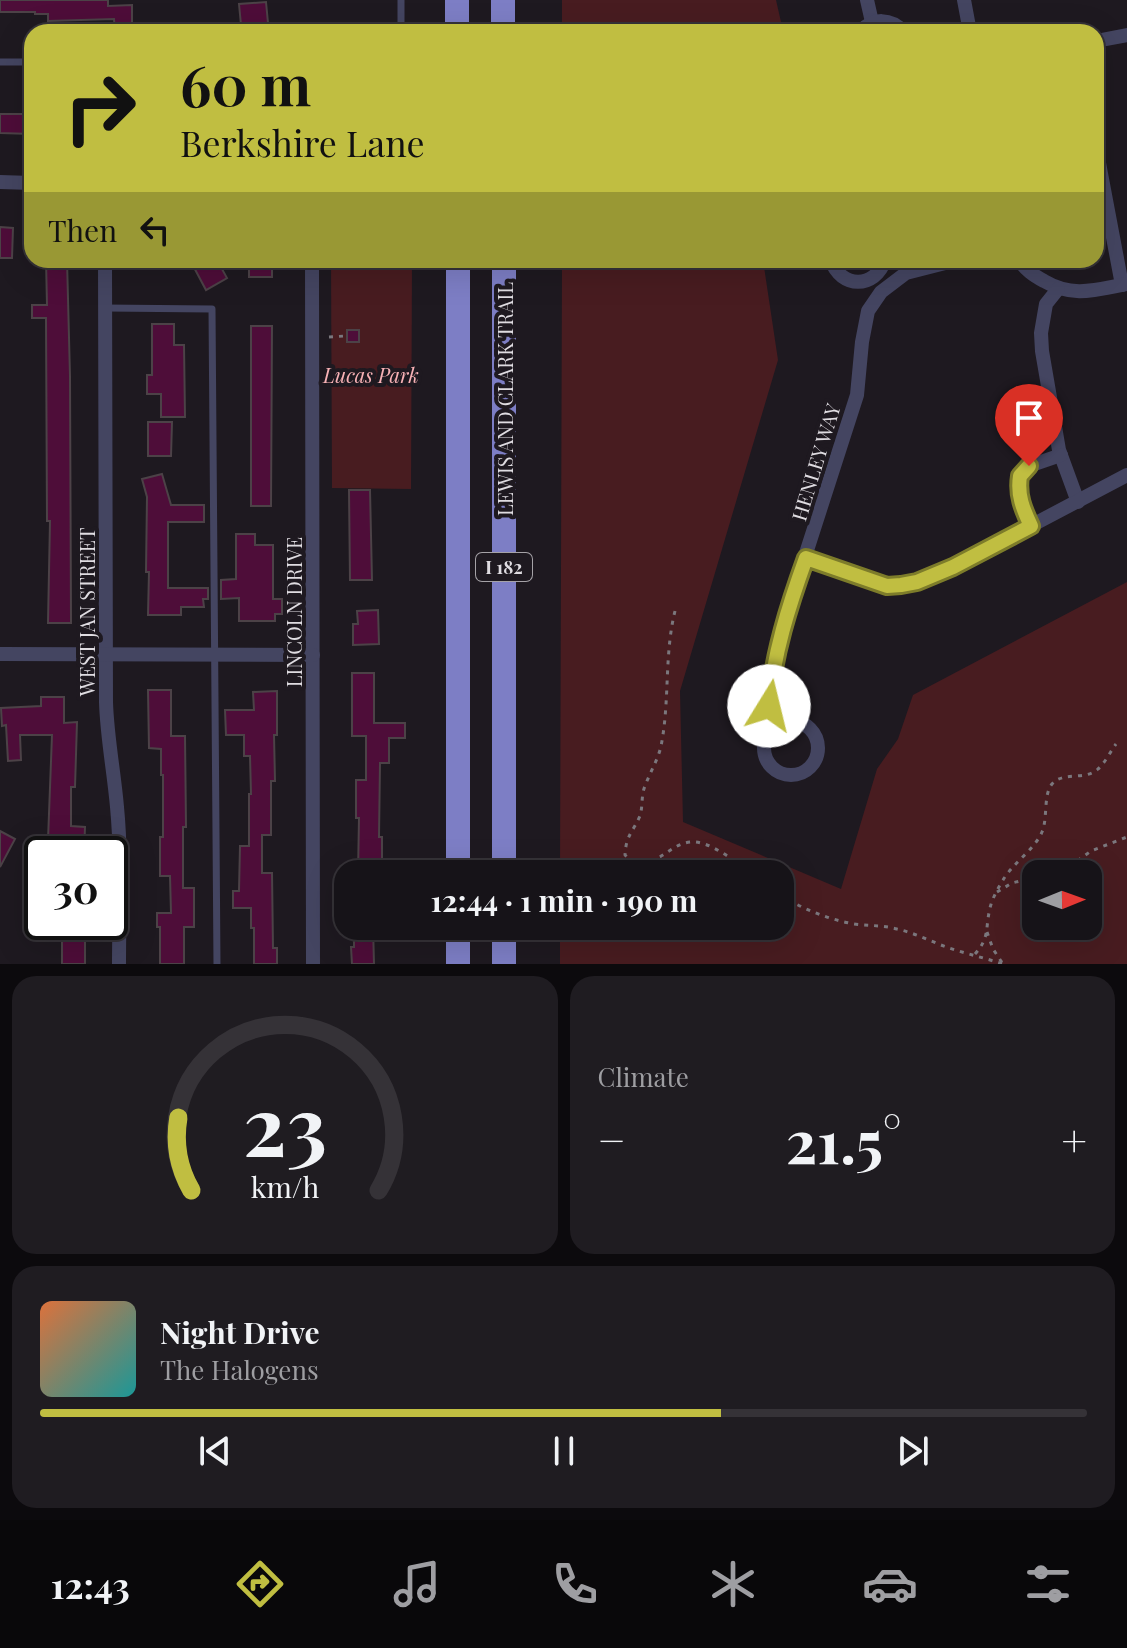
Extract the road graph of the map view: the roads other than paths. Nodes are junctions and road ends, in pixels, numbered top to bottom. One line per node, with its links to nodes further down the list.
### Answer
1 (401, 0): 7 (lane)
2 (457, 0): 8 (highway)
3 (503, 0): 9 (highway)
4 (867, 0): 6 (street)
5 (964, 0): 12 (street)
6 (872, 22): 10 (street); 11 (street)
7 (401, 24)
8 (457, 24)
9 (503, 24)
10 (870, 24)
11 (895, 24)
12 (968, 24)
13 (1127, 35): 14 (street)
14 (1104, 39)
15 (0, 62): 16 (lane)
16 (24, 62)
17 (0, 182): 18 (street)
18 (24, 183)
19 (1104, 186): 30 (street)
20 (105, 268): 32 (street, WEST JAN STREET)
21 (312, 268): 41 (street, LINCOLN DRIVE)
22 (458, 268): 43 (highway, I 182)
23 (504, 268): 44 (highway, LEWIS AND CLARK TRAIL / I 182)
24 (834, 268): 25 (street)
25 (880, 268)
26 (883, 268): 29 (street)
27 (926, 268): 29 (street)
28 (1024, 268): 31 (street)
29 (890, 283): 37 (street, HENLEY WAY)
30 (1124, 285): 31 (street)
31 (1058, 289): 33 (street)
32 (105, 308): 39 (street, WEST JAN STREET); 40 (lane)
33 (1061, 455): 35 (street); 36 (street)
34 (1127, 475): 35 (street)
35 (1078, 502): 36 (street)
36 (1031, 526): 37 (street)
37 (806, 558): 42 (street, HENLEY WAY)
38 (0, 654): 39 (street)
39 (105, 655): 40 (street); 47 (street, WEST JAN STREET)
40 (213, 655): 41 (street); 48 (lane)
41 (313, 655): 49 (street, LINCOLN DRIVE)
42 (773, 727)
43 (458, 860)
44 (504, 860)
45 (458, 940): 50 (highway)
46 (504, 940): 51 (highway)
47 (119, 964)
48 (217, 964)
49 (313, 964)
50 (458, 964)
51 (504, 964)

